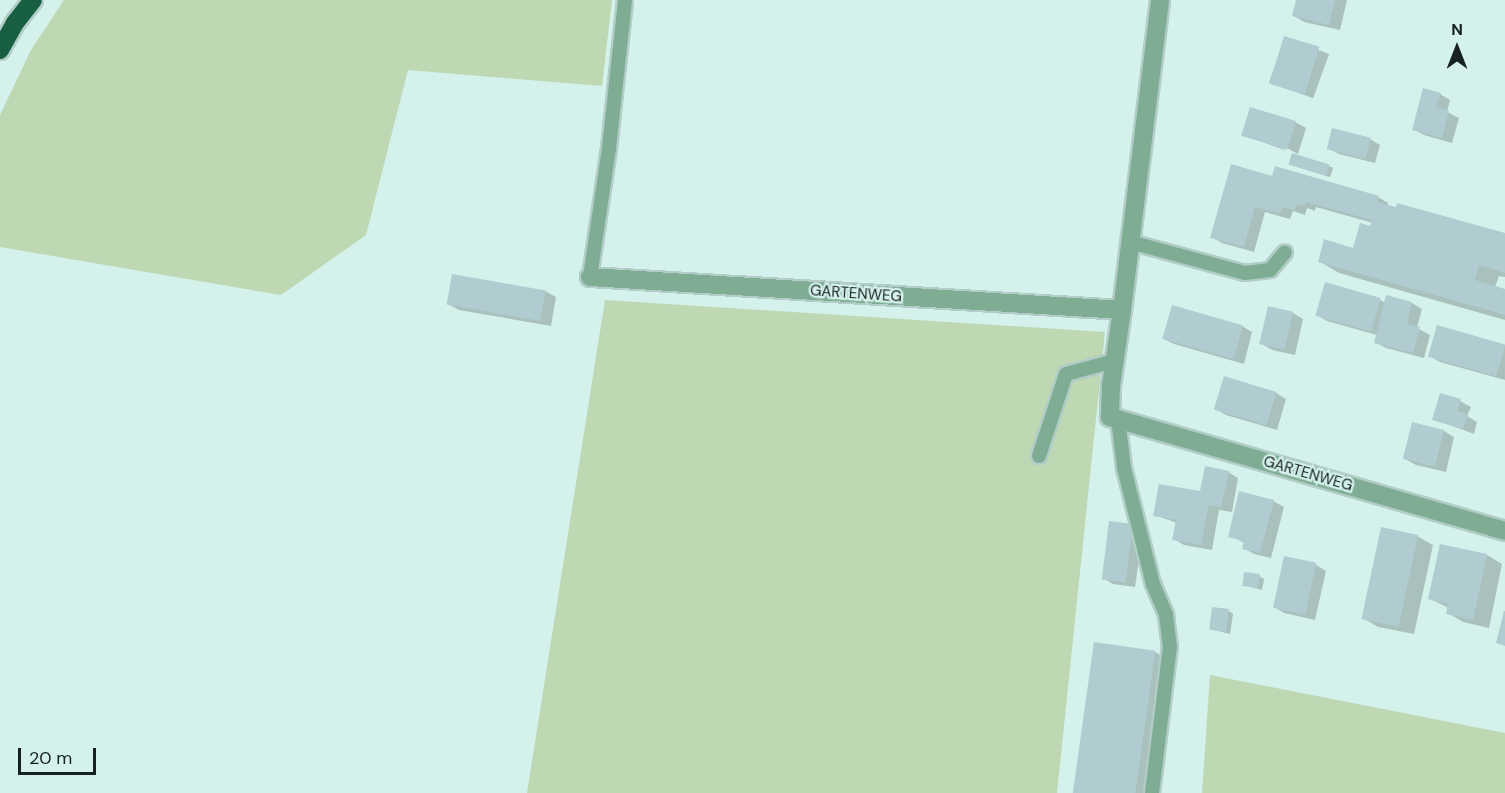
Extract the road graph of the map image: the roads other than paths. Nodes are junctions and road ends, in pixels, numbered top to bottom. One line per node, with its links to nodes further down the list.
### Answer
1 (33, 0): 4 (highway)
2 (625, 0): 7 (lane)
3 (1160, 0): 5 (street)
4 (0, 50)
5 (1130, 242): 6 (lane); 8 (street)
6 (1286, 252)
7 (590, 278): 8 (street, GARTENWEG)
8 (1122, 310): 9 (street)
9 (1114, 361): 10 (street); 11 (lane)
10 (1118, 419): 12 (street, GARTENWEG); 13 (lane)
11 (1040, 456)
12 (1505, 531)
13 (1152, 793)

